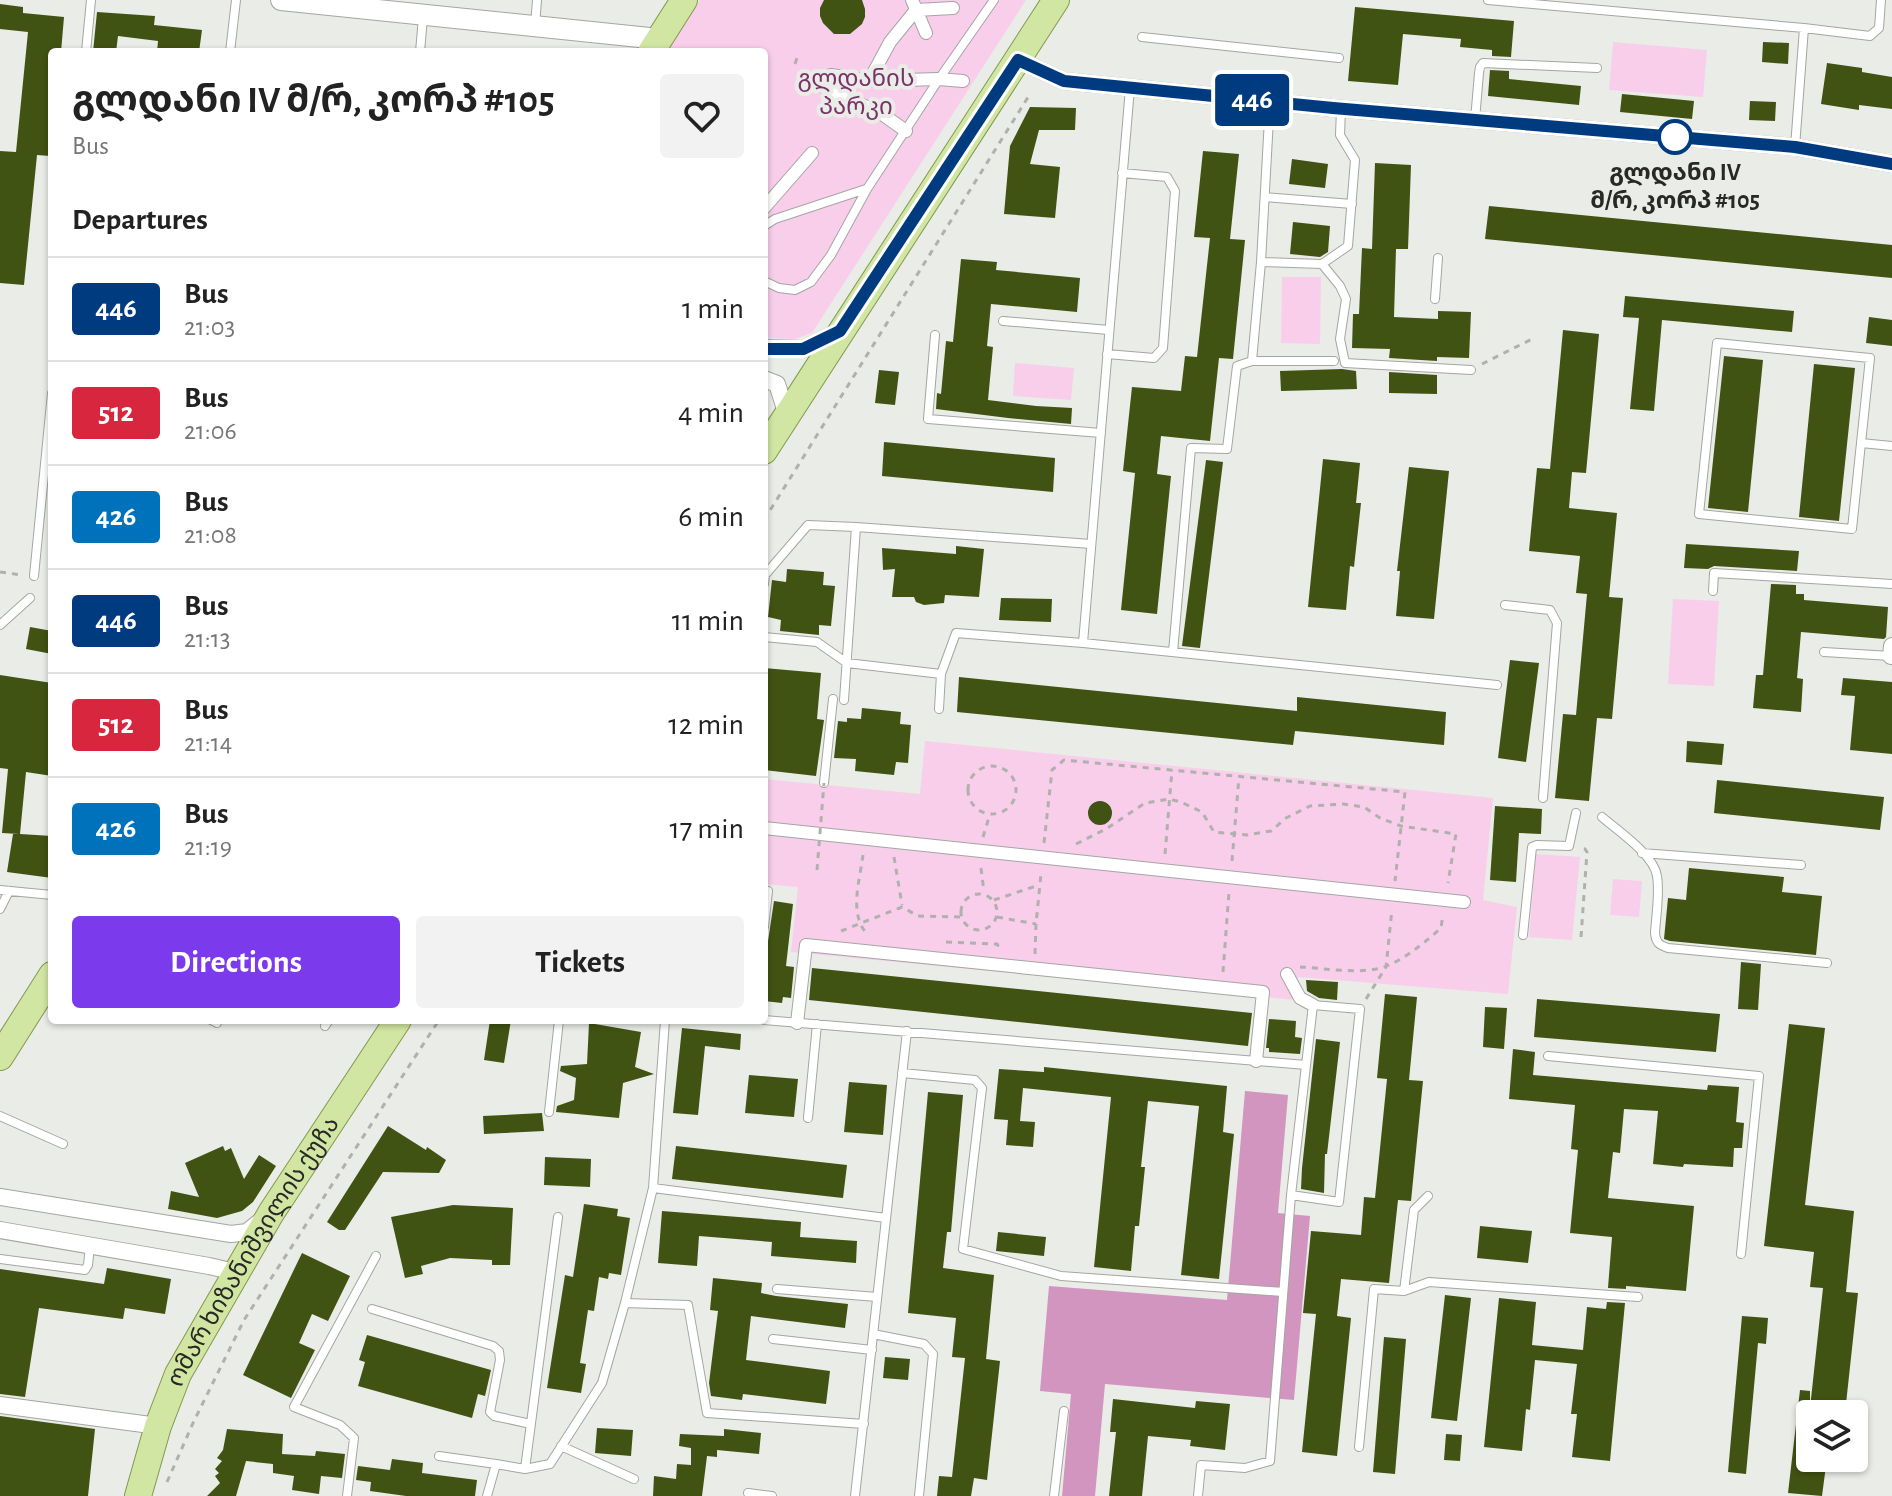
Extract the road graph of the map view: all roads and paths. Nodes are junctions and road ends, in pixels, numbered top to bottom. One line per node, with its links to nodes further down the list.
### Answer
1 (91, 0): 18 (lane)
2 (236, 0): 19 (lane)
3 (281, 0): 12 (street)
4 (537, 0): 13 (lane)
5 (684, 0): 17 (main road)
6 (992, 0): 27 (lane)
7 (1056, 0): 23 (main road)
8 (1488, 0): 14 (lane)
9 (1881, 0): 14 (lane)
10 (914, 5): 11 (street); 15 (street); 28 (street)
11 (953, 8)
12 (423, 15): 13 (street); 20 (lane)
13 (535, 26): 17 (street)
14 (1804, 28): 37 (lane)
15 (926, 33)
16 (1142, 37): 22 (lane)
17 (655, 45)
18 (86, 48)
19 (230, 48)
20 (420, 48)
21 (798, 55): 24 (path)
22 (1339, 58)
23 (1018, 60): 31 (street); 53 (main road)
24 (795, 64)
25 (1597, 68): 35 (lane)
26 (831, 75): 28 (street)
27 (939, 79): 28 (street); 29 (street); 36 (lane)
28 (869, 81)
29 (963, 81)
30 (819, 85): 36 (street)
31 (1130, 88): 33 (street); 40 (lane)
32 (1030, 94): 68 (path)
33 (1270, 101): 34 (street); 42 (lane)
34 (1341, 109): 35 (street); 44 (lane)
35 (1475, 120): 37 (street)
36 (906, 131): 41 (lane)
37 (1795, 147): 39 (street)
38 (812, 153): 43 (street)
39 (1892, 164)
40 (1122, 173): 52 (lane); 57 (lane)
41 (867, 189): 45 (lane); 49 (lane)
42 (1265, 197): 44 (lane); 47 (lane)
43 (768, 203)
44 (1352, 204): 48 (lane)
45 (768, 223)
46 (1438, 258): 50 (lane)
47 (1261, 262): 48 (lane); 58 (lane)
48 (1322, 264): 60 (lane)
49 (768, 283)
50 (1435, 299)
51 (1003, 321): 52 (lane)
52 (1109, 330): 57 (lane)
53 (840, 331): 56 (street); 62 (main road)
54 (935, 335): 63 (lane)
55 (1532, 339): 60 (path)
56 (768, 348)
57 (1107, 354): 63 (lane)
58 (1252, 361): 59 (lane); 82 (lane)
59 (1334, 361)
60 (1471, 370)
61 (768, 381): 62 (street)
62 (787, 415): 66 (main road)
63 (1101, 433): 70 (lane)
64 (48, 443): 73 (lane)
65 (1861, 443): 65 (lane); 67 (lane)
66 (768, 445)
67 (1892, 446)
68 (768, 514)
69 (856, 527): 70 (lane); 72 (lane); 84 (lane)
70 (1091, 544): 80 (lane)
71 (0, 572): 73 (path)
72 (768, 572)
73 (34, 576)
74 (1892, 584): 75 (lane)
75 (1713, 591)
76 (30, 598): 78 (lane)
77 (1505, 605): 92 (lane)
78 (0, 625)
79 (768, 637): 84 (lane)
80 (1083, 643): 82 (lane); 85 (lane)
81 (1891, 651): 83 (lane)
82 (1173, 652): 86 (lane)
83 (1824, 652)
84 (847, 663): 85 (lane); 88 (lane)
85 (941, 674): 89 (lane)
86 (1497, 685)
87 (833, 699): 91 (lane)
88 (844, 700)
89 (939, 709)
90 (1172, 770): 93 (path); 97 (path); 103 (path)
91 (824, 783): 105 (path, bridge)
92 (1543, 798)
93 (1169, 799): 97 (path); 103 (path); 106 (path)
94 (975, 807): 94 (path)
95 (1576, 813): 101 (lane)
96 (1602, 817): 102 (lane)
97 (1401, 826): 109 (path); 112 (path)
98 (768, 828): 99 (street)
99 (866, 839): 100 (street); 118 (path)
100 (892, 842): 103 (street); 114 (path)
101 (1569, 846): 120 (lane); 121 (path)
102 (1642, 853): 104 (lane); 125 (lane)
103 (1043, 858): 106 (street); 107 (path)
104 (1801, 865)
105 (817, 870)
106 (1164, 870): 109 (street)
107 (1039, 885): 111 (path); 119 (path)
108 (4, 891): 110 (lane); 115 (lane)
109 (1394, 894): 112 (street); 127 (path)
110 (48, 895)
111 (994, 900): 116 (path); 117 (path)
112 (1445, 900): 113 (street); 127 (path)
113 (1464, 902)
114 (902, 907): 116 (path); 118 (path)
115 (0, 909)
116 (962, 917): 117 (path)
117 (997, 917): 119 (path)
118 (859, 924): 122 (path); 124 (path)
119 (1036, 924): 128 (path)
120 (1523, 935)
121 (1581, 937)
122 (876, 940)
123 (936, 942): 126 (path)
124 (806, 945): 126 (street); 134 (street)
125 (1827, 963)
126 (1012, 966): 128 (street)
127 (1386, 967): 129 (path); 132 (path)
128 (1034, 968): 143 (street)
129 (1287, 974): 131 (street)
130 (48, 981): 142 (main road)
131 (1313, 1005): 132 (lane); 144 (lane)
132 (1360, 1009): 151 (lane)
133 (768, 1020): 134 (lane)
134 (797, 1023): 139 (lane)
135 (395, 1024): 154 (main road, ომარ ხიზანიშვილის ქუჩა)
136 (436, 1024): 184 (path)
137 (559, 1024): 146 (lane)
138 (665, 1024): 150 (lane)
139 (817, 1024): 140 (lane); 148 (lane)
140 (907, 1031): 143 (lane); 145 (lane)
141 (1548, 1056): 159 (lane)
142 (0, 1057)
143 (1256, 1061): 144 (lane)
144 (1306, 1065): 151 (lane)
145 (902, 1073): 156 (lane); 165 (lane)
146 (549, 1112)
147 (0, 1116): 149 (lane)
148 (808, 1118)
149 (63, 1144)
150 (653, 1188): 156 (lane); 168 (lane)
151 (1291, 1195): 165 (lane)
152 (1428, 1196): 164 (lane)
153 (0, 1197): 154 (street)
154 (271, 1213): 162 (main road, ომარ ხიზანიშვილის ქუჩა)
155 (558, 1217): 175 (lane)
156 (886, 1218): 166 (lane)
157 (0, 1230): 158 (street)
158 (90, 1245): 161 (lane); 162 (street)
159 (1741, 1254)
160 (376, 1256): 187 (lane)
161 (0, 1259)
162 (235, 1272): 177 (main road, ომარ ხიზანიშვილის ქუჩა)
163 (777, 1289): 166 (lane)
164 (1404, 1291): 167 (lane); 179 (lane)
165 (1283, 1292): 193 (lane)
166 (877, 1297): 170 (lane)
167 (1638, 1297)
168 (625, 1303): 176 (lane); 178 (lane)
169 (372, 1309): 175 (lane)
170 (873, 1334): 172 (lane); 191 (lane)
171 (773, 1339): 172 (lane)
172 (872, 1350): 176 (lane)
173 (0, 1405): 177 (street)
174 (1064, 1411): 192 (lane)
175 (531, 1424): 182 (lane)
176 (864, 1424): 190 (lane)
177 (158, 1426): 186 (main road, ომარ ხიზანიშვილის ქუჩა)
178 (561, 1446): 182 (lane); 183 (lane)
179 (1359, 1447)
180 (439, 1456): 181 (lane)
181 (496, 1464): 182 (lane); 188 (lane)
182 (525, 1469)
183 (634, 1479)
184 (167, 1481)
185 (748, 1493): 189 (lane)
186 (138, 1496)
187 (347, 1496)
188 (487, 1496)
189 (772, 1496)
190 (855, 1496)
191 (919, 1496)
192 (1054, 1496)
193 (1198, 1496)

